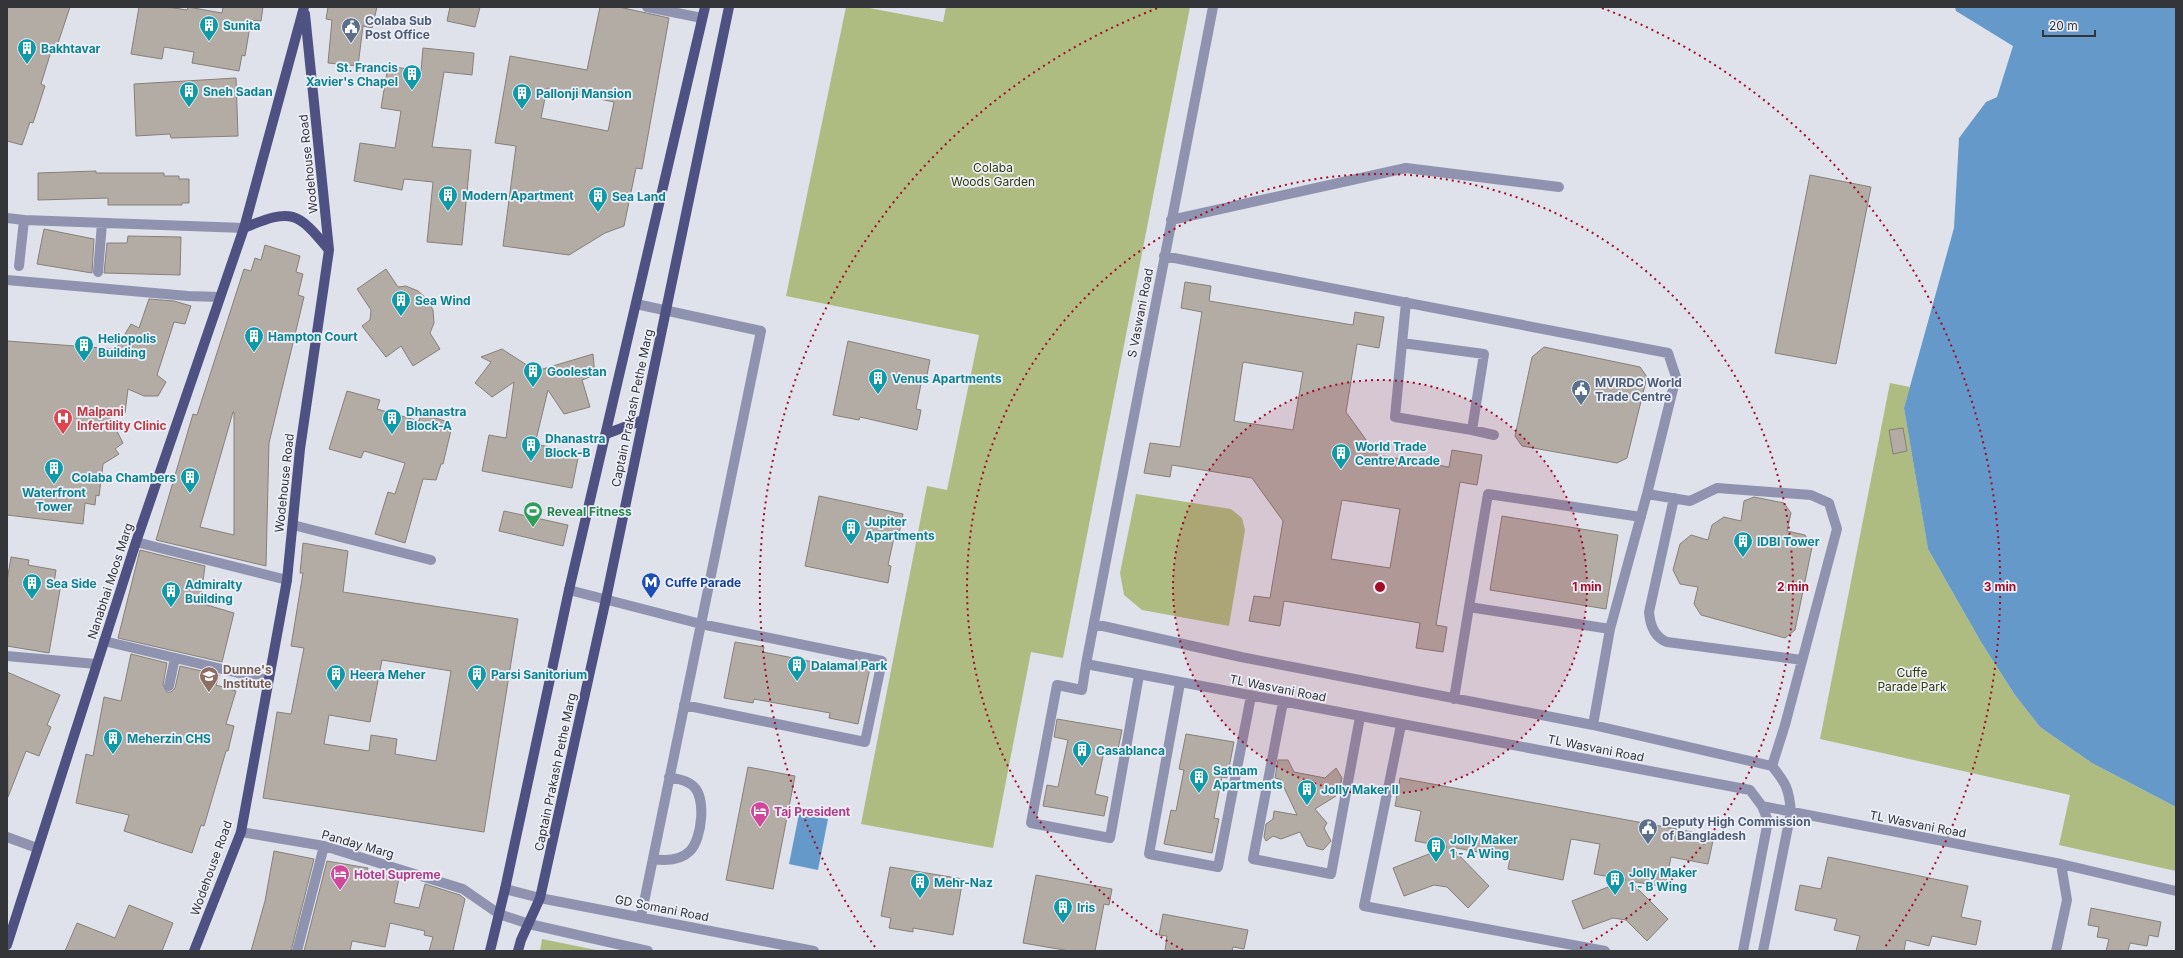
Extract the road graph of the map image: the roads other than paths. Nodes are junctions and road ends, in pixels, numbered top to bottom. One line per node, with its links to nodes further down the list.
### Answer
1 (304, 7): 12 (main road, Nanabhai Moos Marg); 13 (main road, Wodehouse Road)
2 (646, 7): 6 (street)
3 (705, 7): 6 (main road, Captain Prakash Pethe Marg)
4 (729, 7): 21 (main road, Captain Prakash Pethe Marg)
5 (1214, 7): 10 (street, S Vaswani Road)
6 (702, 18): 20 (main road, Captain Prakash Pethe Marg)
7 (1559, 186): 10 (street)
8 (7, 218): 9 (street)
9 (24, 220): 11 (street); 15 (street)
10 (1171, 220): 14 (street, S Vaswani Road)
11 (102, 223): 12 (street); 16 (street)
12 (244, 228): 13 (main road); 18 (main road, Nanabhai Moos Marg)
13 (329, 250): 30 (main road, Wodehouse Road)
14 (1164, 256): 19 (street); 38 (street, S Vaswani Road)
15 (19, 266)
16 (98, 272)
17 (7, 280): 18 (street)
18 (220, 297): 31 (main road, Nanabhai Moos Marg)
19 (1406, 302): 22 (street); 27 (street)
20 (636, 304): 21 (street); 25 (main road, Captain Prakash Pethe Marg)
21 (665, 310): 23 (main road, Captain Prakash Pethe Marg); 37 (street)
22 (1402, 343): 24 (street); 24 (street)
23 (643, 420): 25 (main road); 35 (main road, Captain Prakash Pethe Marg)
24 (1472, 430): 26 (street)
25 (606, 434): 34 (main road, Captain Prakash Pethe Marg)
26 (1494, 435)
27 (1647, 494): 28 (street); 29 (street)
28 (1674, 498): 43 (street); 43 (street)
29 (1641, 517): 36 (street); 39 (street)
30 (293, 525): 32 (street); 33 (main road, Wodehouse Road)
31 (136, 542): 33 (street); 40 (main road, Nanabhai Moos Marg)
32 (431, 560)
33 (287, 580): 47 (main road, Wodehouse Road)
34 (569, 590): 35 (street); 67 (main road, Captain Prakash Pethe Marg)
35 (606, 599): 37 (street); 69 (main road, Captain Prakash Pethe Marg)
36 (1469, 606): 39 (street); 51 (street)
37 (701, 624): 53 (street); 53 (street)
38 (1094, 624): 45 (street); 51 (street, TL Wasvani Road)
39 (1610, 629): 56 (street)
40 (104, 641): 42 (street); 44 (main road, Nanabhai Moos Marg)
41 (7, 656): 44 (street)
42 (175, 658): 47 (street); 49 (street)
43 (1802, 660): 57 (street)
44 (96, 664): 64 (main road, Nanabhai Moos Marg)
45 (1086, 664): 46 (street, TL Wasvani Road); 46 (street)
46 (1139, 675): 48 (street, TL Wasvani Road)
47 (268, 680): 61 (main road, Wodehouse Road)
48 (1180, 683): 50 (street, TL Wasvani Road); 50 (street)
49 (169, 686)
50 (1251, 696): 52 (street, TL Wasvani Road)
51 (1454, 699): 56 (street, TL Wasvani Road)
52 (1283, 702): 54 (street, TL Wasvani Road); 54 (street)
53 (684, 706): 58 (street)
54 (1360, 717): 55 (street, TL Wasvani Road)
55 (1401, 725): 59 (street, TL Wasvani Road); 82 (street)
56 (1592, 725): 57 (street, TL Wasvani Road)
57 (1772, 766): 60 (street)
58 (669, 777): 65 (street); 65 (street)
59 (1762, 806): 60 (street, TL Wasvani Road); 83 (street)
60 (1791, 812): 66 (street, TL Wasvani Road); 84 (street)
61 (241, 832): 63 (street, Panday Marg); 76 (main road, Wodehouse Road)
62 (7, 837): 64 (street)
63 (324, 846): 70 (street, Panday Marg); 77 (street)
64 (37, 848): 73 (main road, Nanabhai Moos Marg)
65 (653, 859): 71 (street)
66 (2060, 864): 68 (street, TL Wasvani Road); 85 (street)
67 (505, 889): 69 (street, GD Somani Road); 70 (main road, Captain Prakash Pethe Marg)
68 (2176, 891)
69 (540, 898): 71 (street, GD Somani Road); 72 (main road, Captain Prakash Pethe Marg)
70 (499, 914): 72 (street, Panday Marg); 78 (main road, Captain Prakash Pethe Marg)
71 (641, 917): 81 (street, GD Somani Road)
72 (529, 924): 75 (street); 79 (main road, Captain Prakash Pethe Marg)
73 (10, 926): 74 (main road, Nanabhai Moos Marg)
74 (7, 945)
75 (620, 948): 80 (street)
76 (194, 951)
77 (297, 951)
78 (490, 951)
79 (518, 951)
80 (648, 951)
81 (814, 951)
82 (1605, 951)
83 (1743, 951)
84 (1763, 951)
85 (2056, 951)

